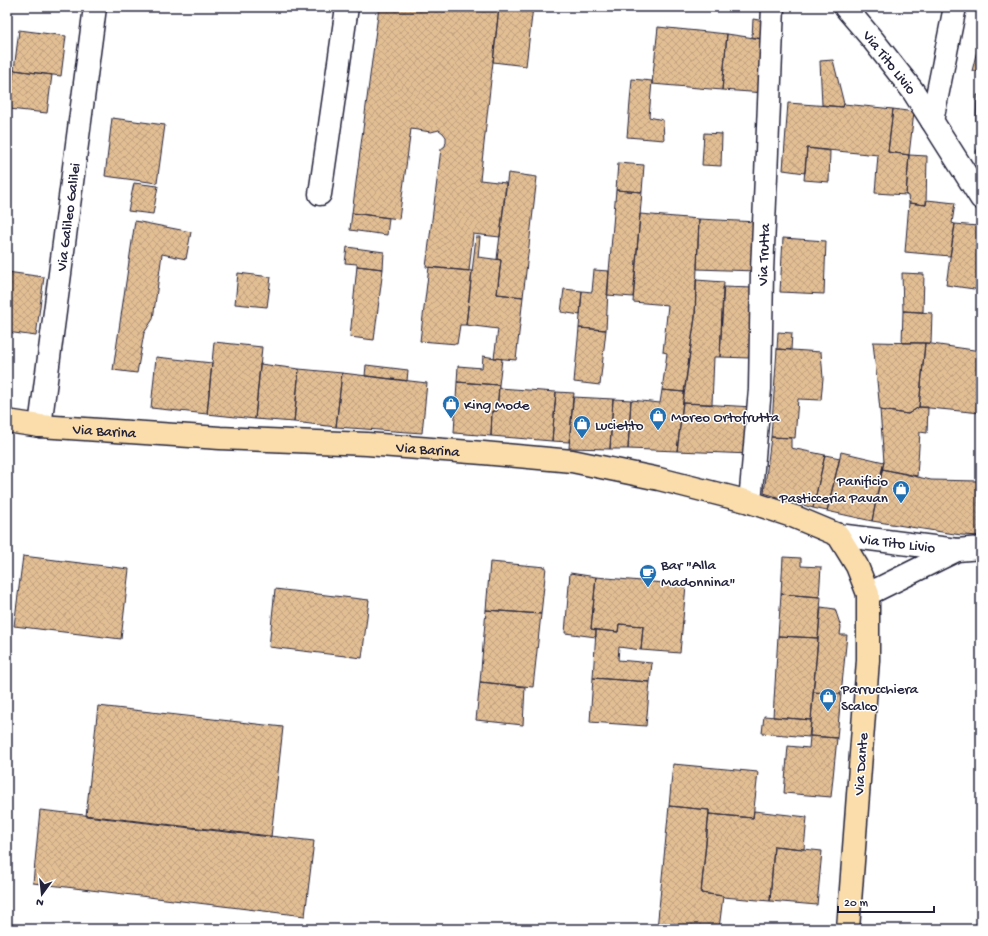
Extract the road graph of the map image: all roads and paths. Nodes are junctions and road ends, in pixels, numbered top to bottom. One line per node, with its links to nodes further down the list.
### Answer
1 (95, 7): 10 (street, Via Galileo Galilei)
2 (347, 7): 7 (street)
3 (772, 7): 11 (street, Via Trutta)
4 (845, 7): 6 (street, Via Tito Livio)
5 (955, 7): 6 (street, Via Tito Livio)
6 (932, 120): 8 (street, Via Tito Livio)
7 (320, 194)
8 (981, 198)
9 (7, 422): 10 (main road, Via Barina)
10 (40, 426): 11 (main road, Via Barina)
11 (750, 502): 12 (main road, Via Barina)
12 (838, 535): 14 (street, Via Tito Livio); 15 (main road, Via Dante)
13 (981, 548): 14 (street, Via Tito Livio)
14 (957, 550): 15 (street, Via Tito Livio)
15 (868, 594): 16 (main road, Via Dante)
16 (848, 929)

